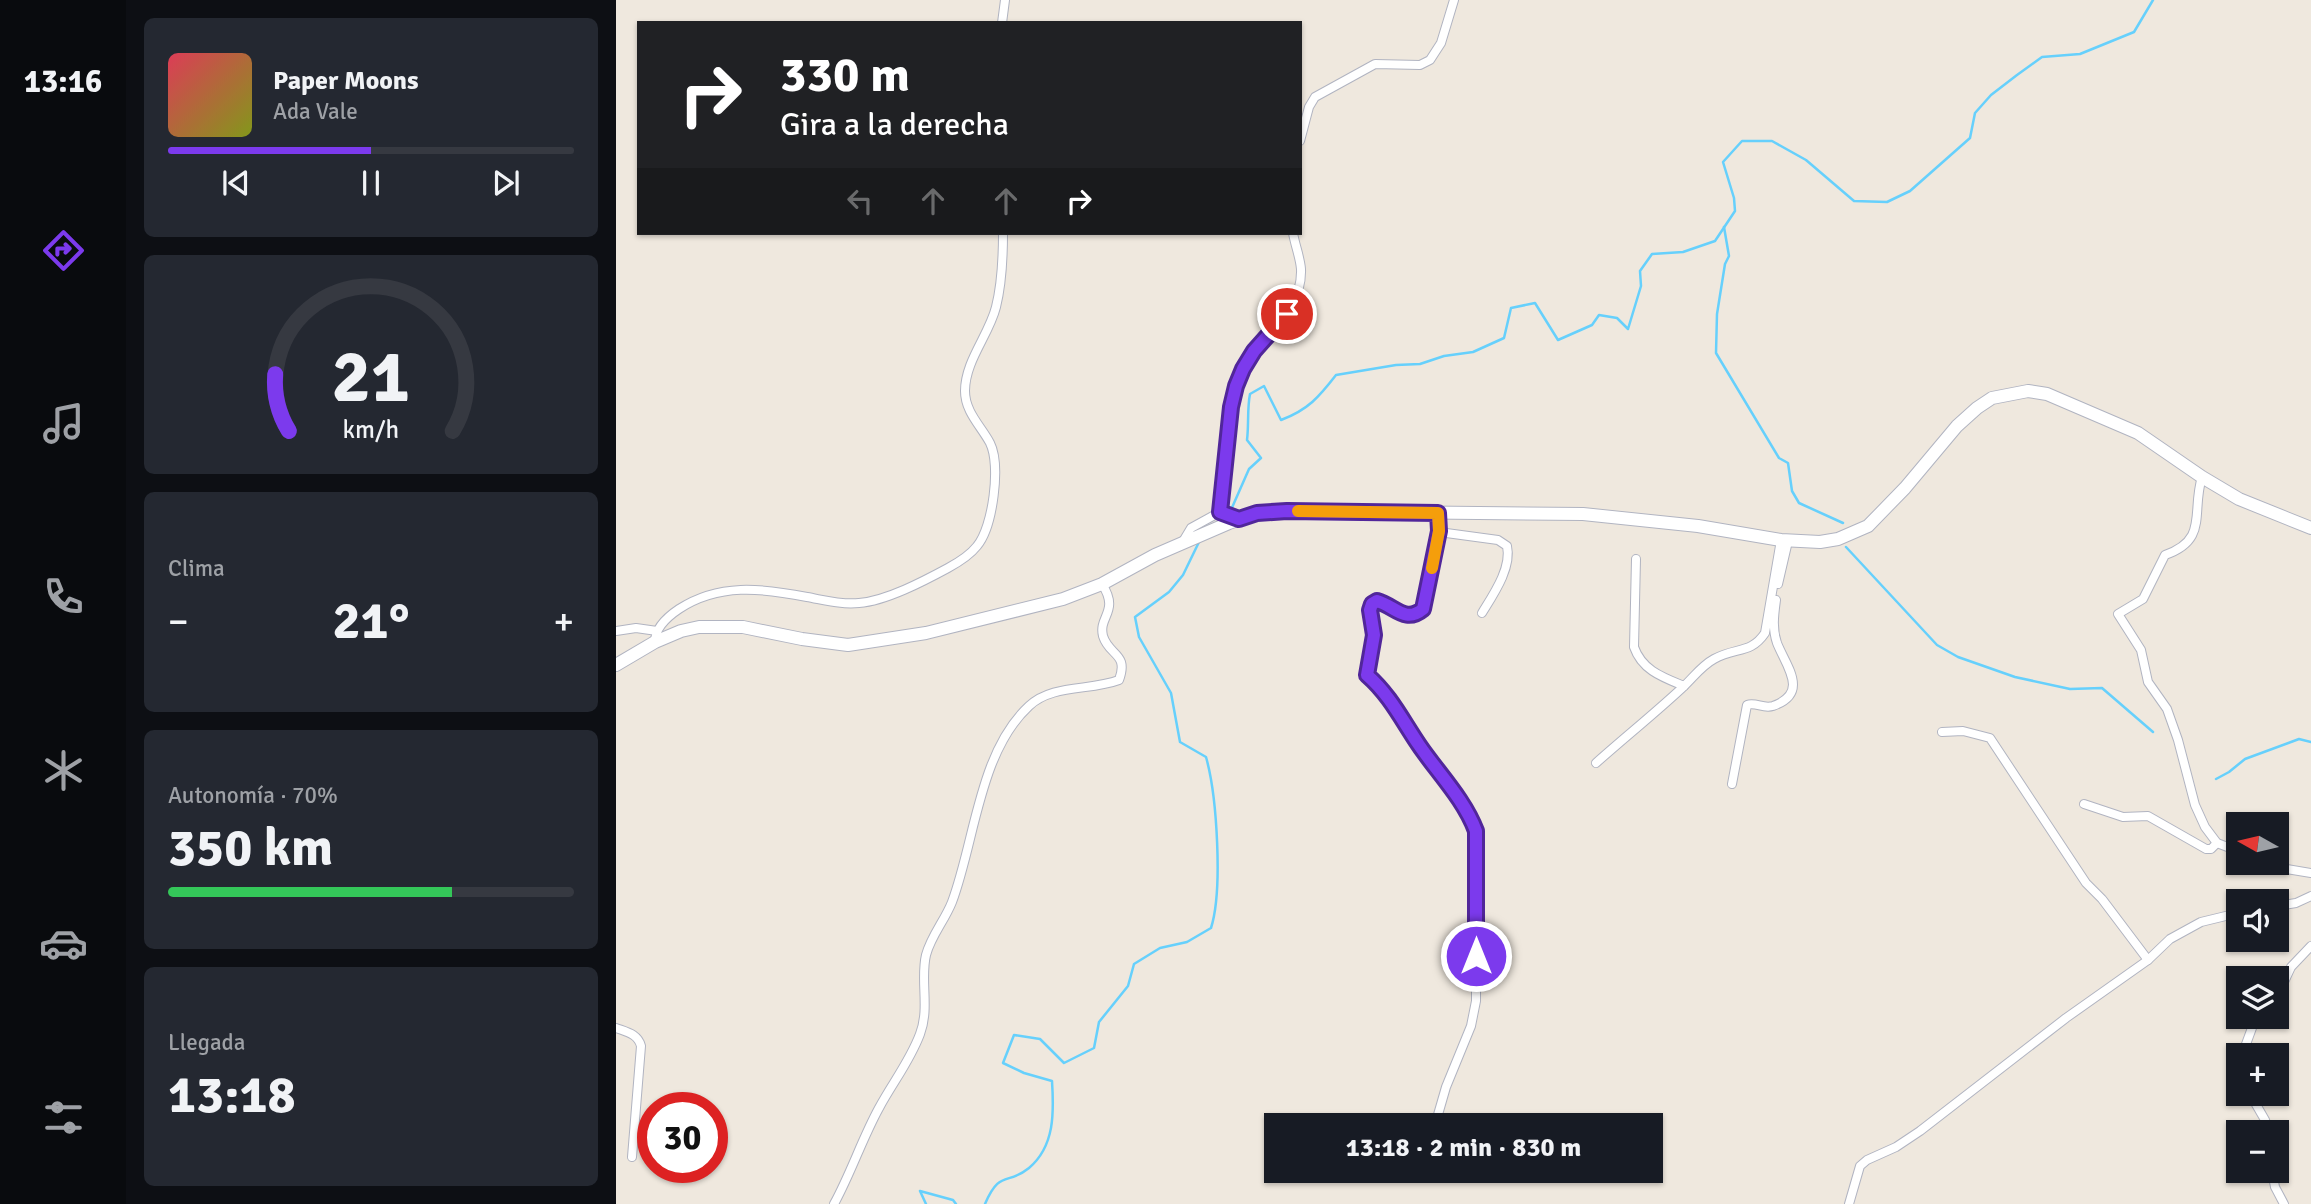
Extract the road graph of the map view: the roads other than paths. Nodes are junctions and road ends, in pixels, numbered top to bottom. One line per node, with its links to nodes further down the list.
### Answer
1 (1005, 0): 3 (street)
2 (1454, 0): 4 (street)
3 (1002, 21)
4 (1302, 132)
5 (1003, 235): 18 (street)
6 (1293, 235): 9 (street)
7 (2202, 477): 10 (main road); 12 (main road); 25 (street)
8 (1438, 513): 9 (main road); 11 (street); 12 (main road)
9 (1229, 517): 13 (main road); 13 (street)
10 (2311, 528)
11 (1439, 531): 16 (street); 36 (street)
12 (1785, 540): 20 (street); 23 (street)
13 (1182, 543): 15 (main road)
14 (1636, 559): 20 (street)
15 (1102, 583): 18 (main road); 39 (street)
16 (1482, 613)
17 (616, 631): 18 (street)
18 (656, 636): 19 (main road)
19 (616, 665)
20 (1684, 686): 22 (street)
21 (1942, 732): 33 (street)
22 (1596, 763)
23 (1731, 784)
24 (2084, 803): 25 (street)
25 (2217, 843): 26 (street)
26 (2226, 846)
27 (2289, 869): 28 (street)
28 (2311, 873)
29 (2311, 896): 30 (street)
30 (2289, 904)
31 (2226, 916): 33 (street)
32 (2311, 946): 34 (street)
33 (2148, 960): 40 (street)
34 (2289, 971)
35 (616, 1028): 37 (street)
36 (1438, 1113)
37 (632, 1157)
38 (2274, 1183): 41 (street)
39 (834, 1204)
40 (1849, 1204)
41 (2284, 1204)

